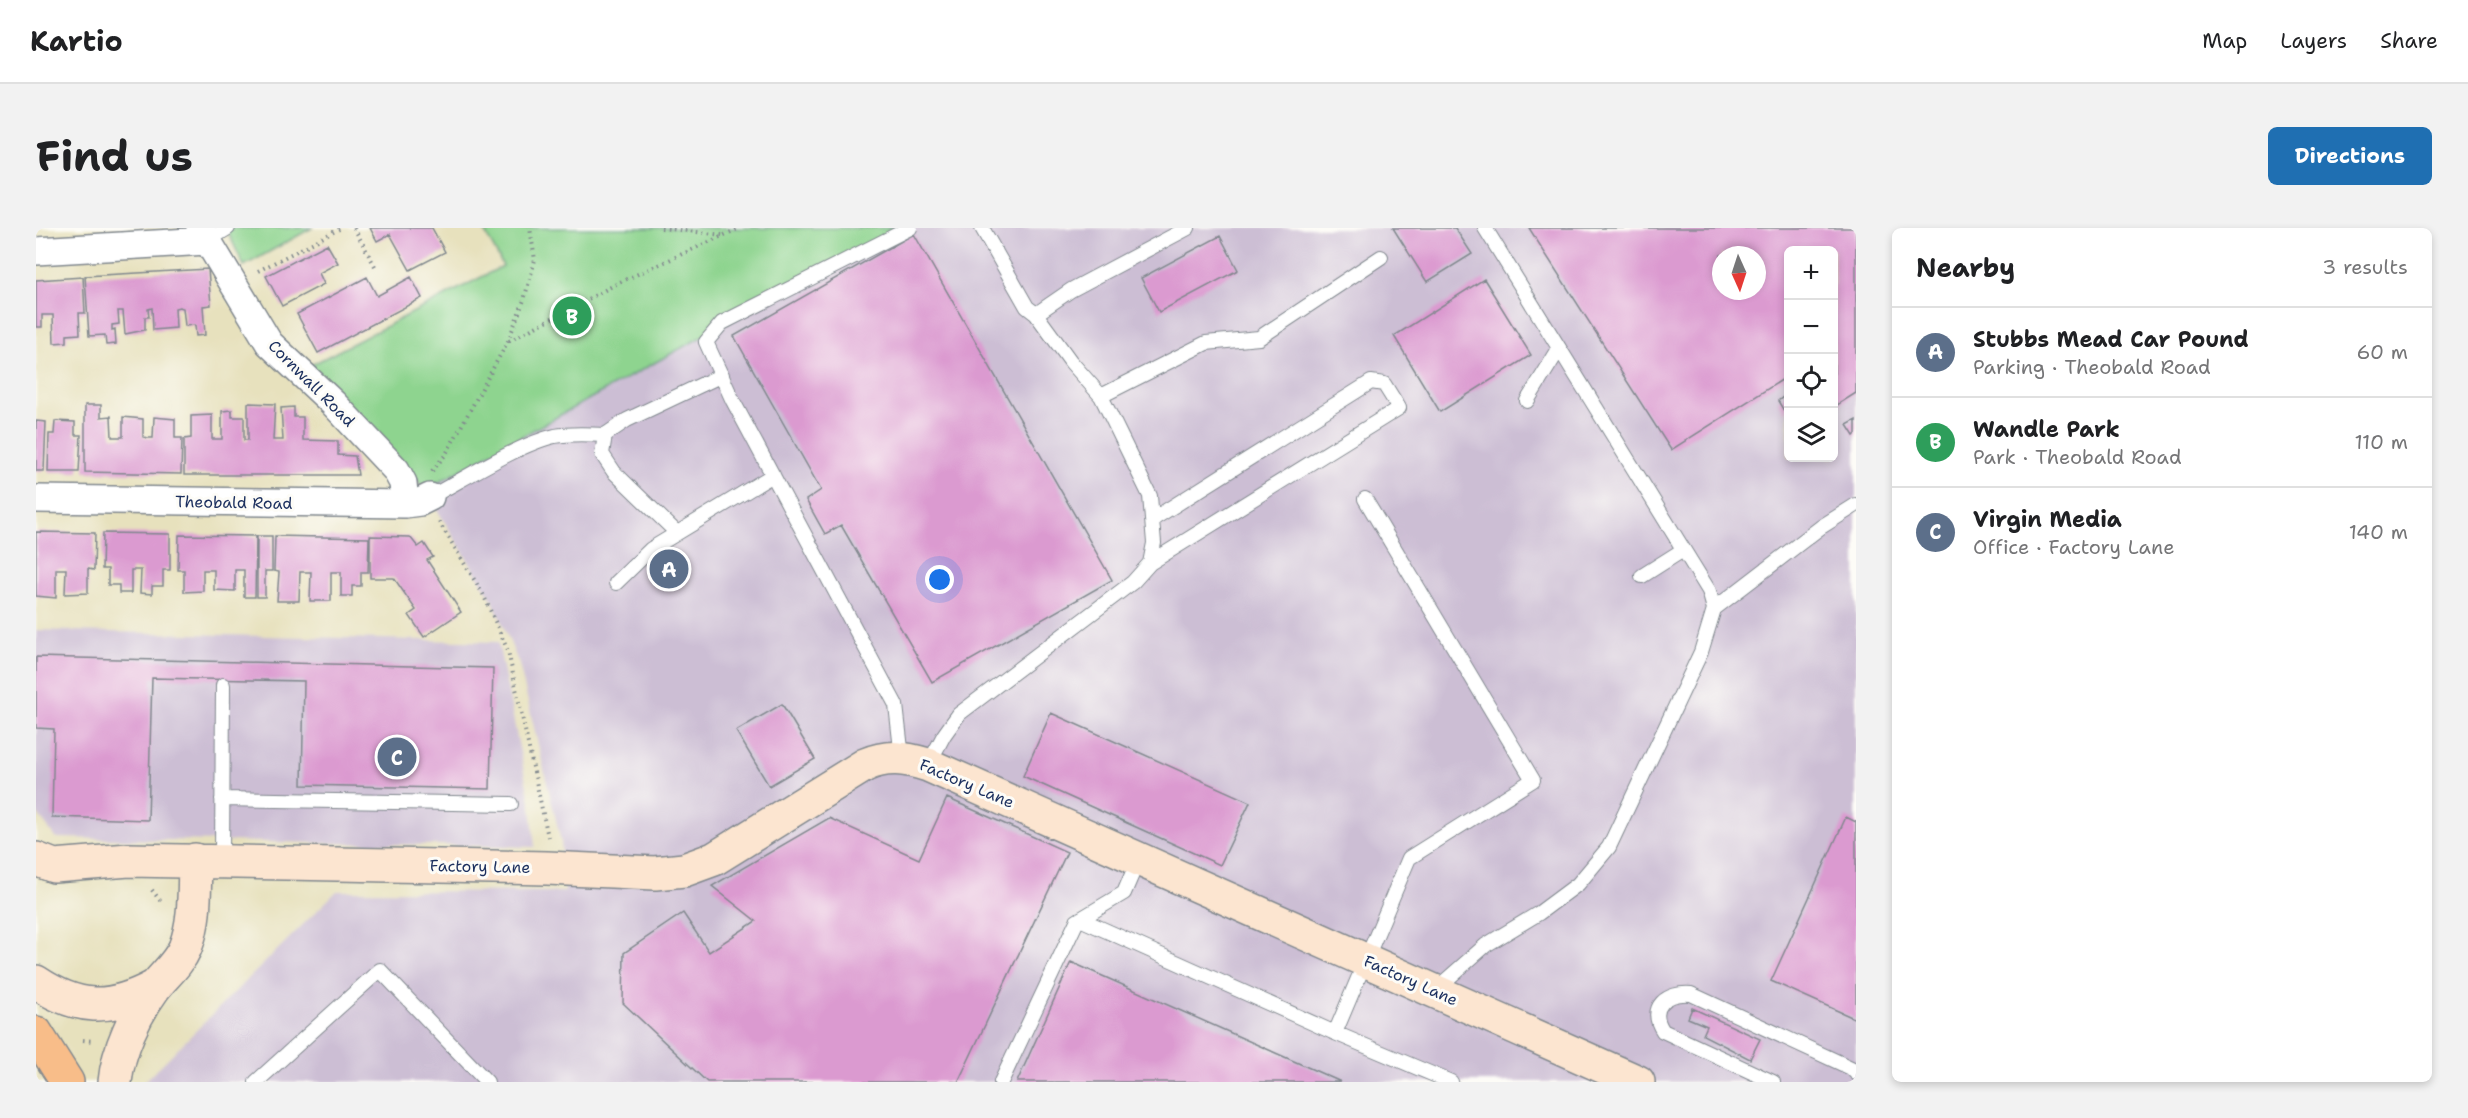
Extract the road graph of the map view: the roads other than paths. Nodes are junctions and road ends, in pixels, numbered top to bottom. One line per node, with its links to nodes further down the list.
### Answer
1 (909, 228): 10 (lane)
2 (982, 228): 8 (lane)
3 (1188, 228): 8 (lane)
4 (1485, 228): 9 (lane)
5 (212, 232): 6 (street); 17 (street, Cornwall Road)
6 (36, 251)
7 (1381, 257): 11 (lane)
8 (1036, 314): 11 (lane)
9 (1559, 349): 12 (lane); 21 (lane)
10 (722, 375): 13 (lane); 14 (lane)
11 (1101, 396): 19 (lane)
12 (1527, 401)
13 (605, 435): 17 (lane); 20 (lane)
14 (773, 475): 20 (lane); 27 (lane)
15 (36, 499): 17 (street, Theobald Road)
16 (1365, 499): 34 (lane)
17 (419, 501)
18 (1856, 505): 25 (lane)
19 (1153, 519): 22 (lane); 22 (lane)
20 (677, 533): 24 (lane)
21 (1683, 550): 23 (lane); 25 (lane)
22 (1150, 563): 27 (lane)
23 (1642, 576)
24 (616, 583)
25 (1714, 609): 37 (lane)
26 (224, 685): 28 (lane)
27 (915, 761): 30 (street, Factory Lane); 32 (street, Factory Lane)
28 (222, 799): 29 (lane); 32 (lane)
29 (511, 804)
30 (1139, 858): 33 (lane); 34 (street, Factory Lane)
31 (36, 859): 32 (street, Factory Lane)
32 (209, 861): 36 (street)
33 (1080, 919): 39 (lane); 45 (lane)
34 (1366, 960): 37 (street, Factory Lane); 39 (lane)
35 (36, 982): 36 (street)
36 (154, 987): 42 (street)
37 (1435, 990): 47 (street, Factory Lane)
38 (36, 1033): 41 (main road)
39 (1335, 1033): 46 (lane)
40 (1856, 1073): 48 (lane)
41 (67, 1082)
42 (115, 1082)
43 (256, 1082): 44 (lane)
44 (487, 1082)
45 (1001, 1082)
46 (1451, 1082)
47 (1638, 1082)
48 (1773, 1082)

